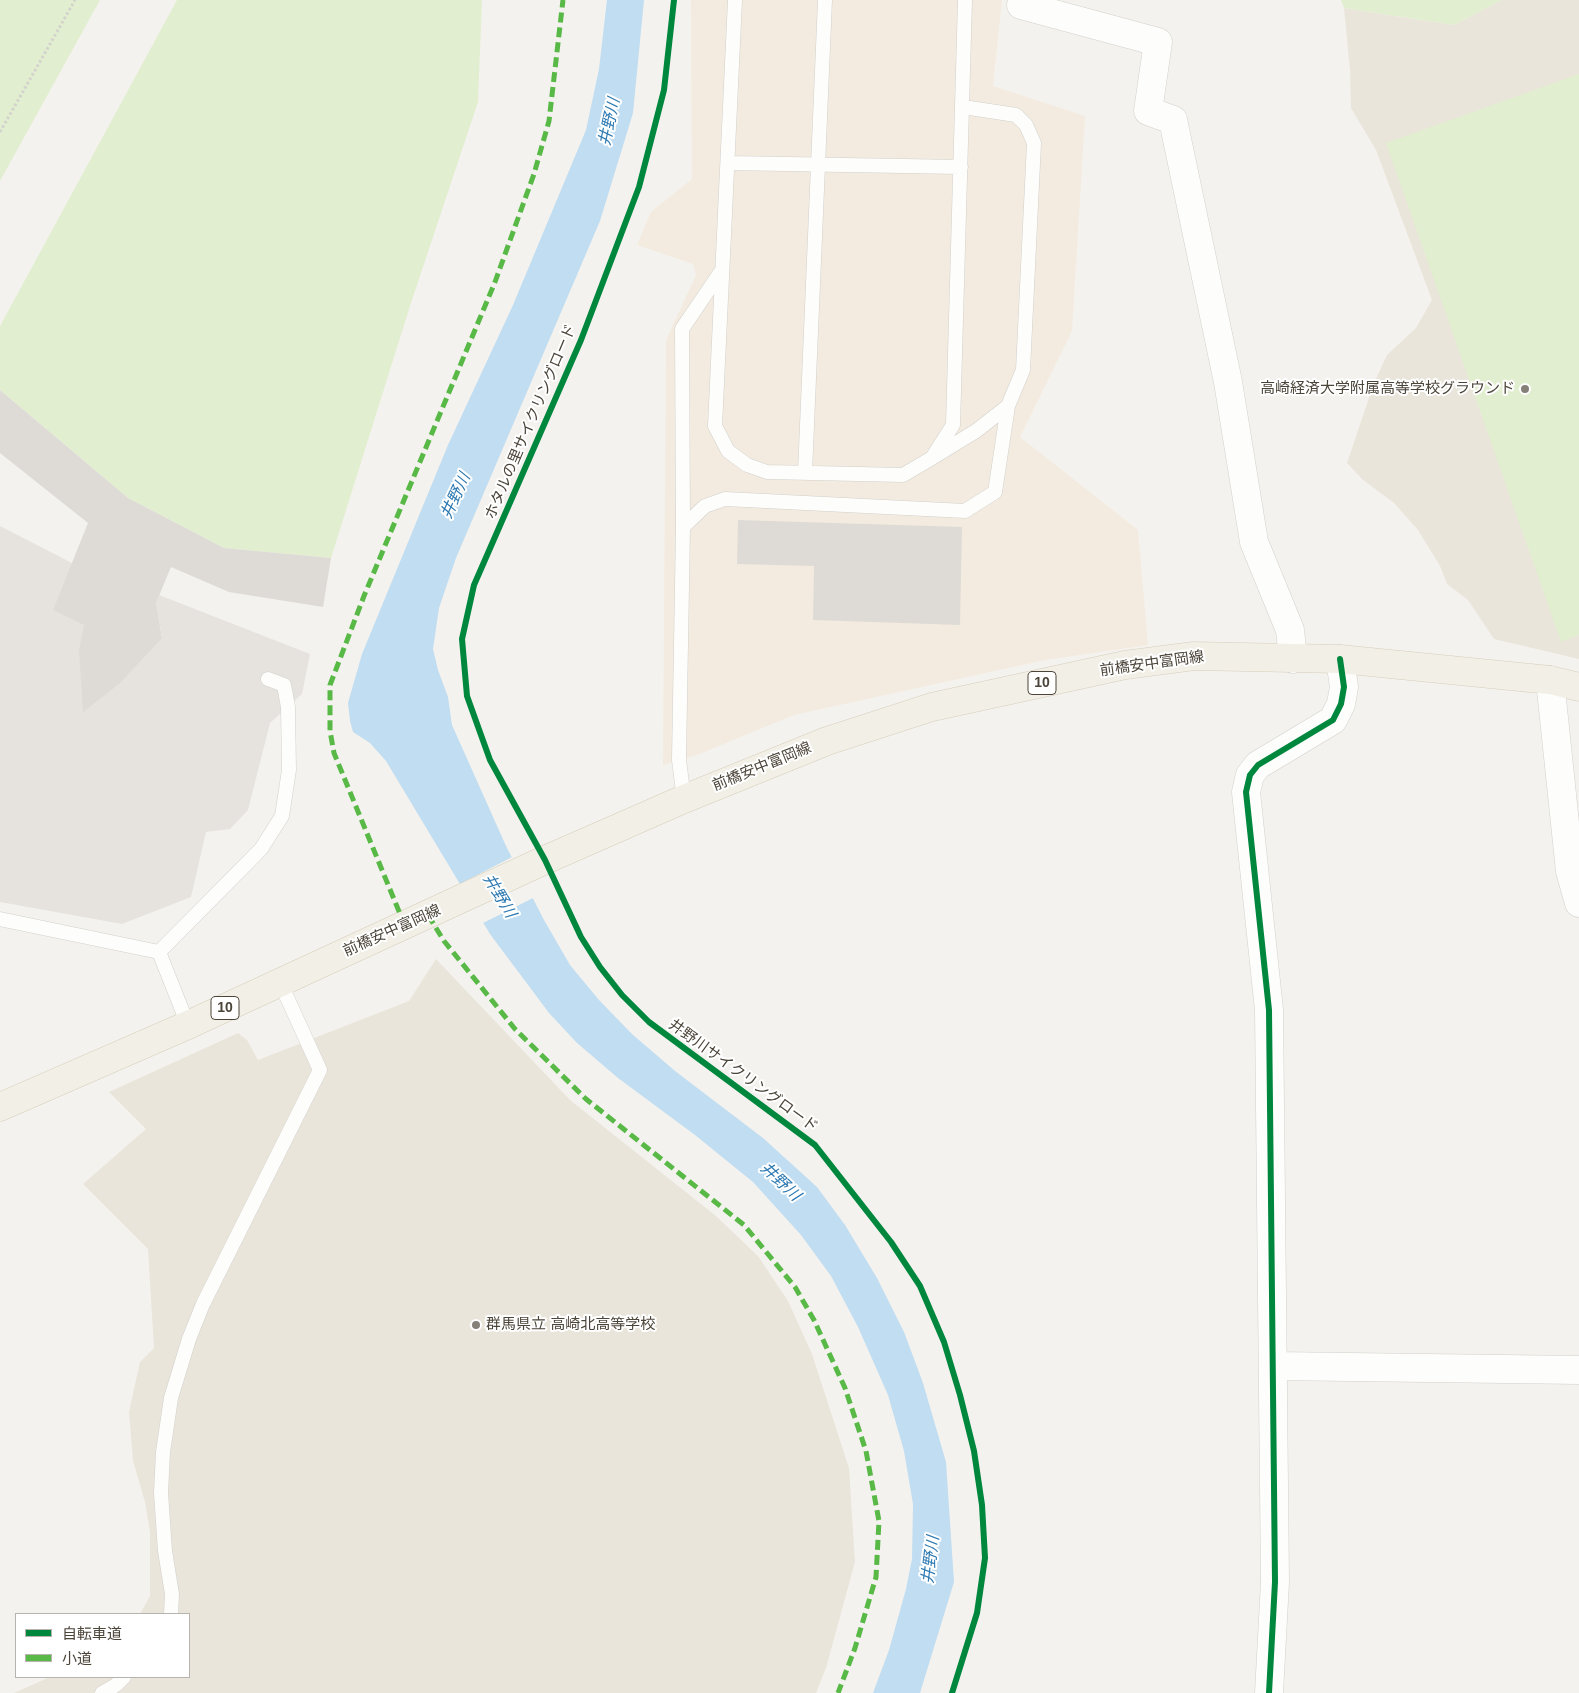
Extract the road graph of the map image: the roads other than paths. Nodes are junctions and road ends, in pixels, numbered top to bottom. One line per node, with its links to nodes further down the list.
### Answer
1 (735, 0): 6 (lane)
2 (825, 0): 7 (lane)
3 (965, 0): 5 (lane)
4 (1021, 5): 14 (street)
5 (963, 106): 8 (lane); 10 (lane)
6 (728, 163): 7 (lane); 9 (lane)
7 (818, 164): 8 (lane); 12 (lane)
8 (961, 166): 11 (lane)
9 (723, 268): 12 (lane); 13 (lane)
10 (1008, 406): 11 (lane); 13 (lane)
11 (932, 458): 12 (lane)
12 (805, 473)
13 (683, 527): 19 (lane)
14 (1293, 659): 15 (main road, 前橋安中富岡線 / 10); 19 (main road, 前橋安中富岡線 / 10)
15 (1340, 659): 17 (main road, 前橋安中富岡線 / 10); 26 (street)
16 (268, 679): 22 (lane)
17 (1550, 680): 18 (main road, 前橋安中富岡線 / 10); 20 (street)
18 (1579, 687)
19 (684, 799): 23 (main road, 前橋安中富岡線 / 10)
20 (1579, 903)
21 (0, 919): 22 (lane)
22 (159, 952): 24 (lane)
23 (280, 982): 24 (main road, 前橋安中富岡線 / 10); 28 (lane)
24 (188, 1025): 25 (main road, 前橋安中富岡線 / 10)
25 (0, 1107)
26 (1274, 1366): 27 (street); 31 (street)
27 (1579, 1370)
28 (171, 1613)
29 (123, 1678): 30 (lane)
30 (102, 1693)
31 (1269, 1693)

